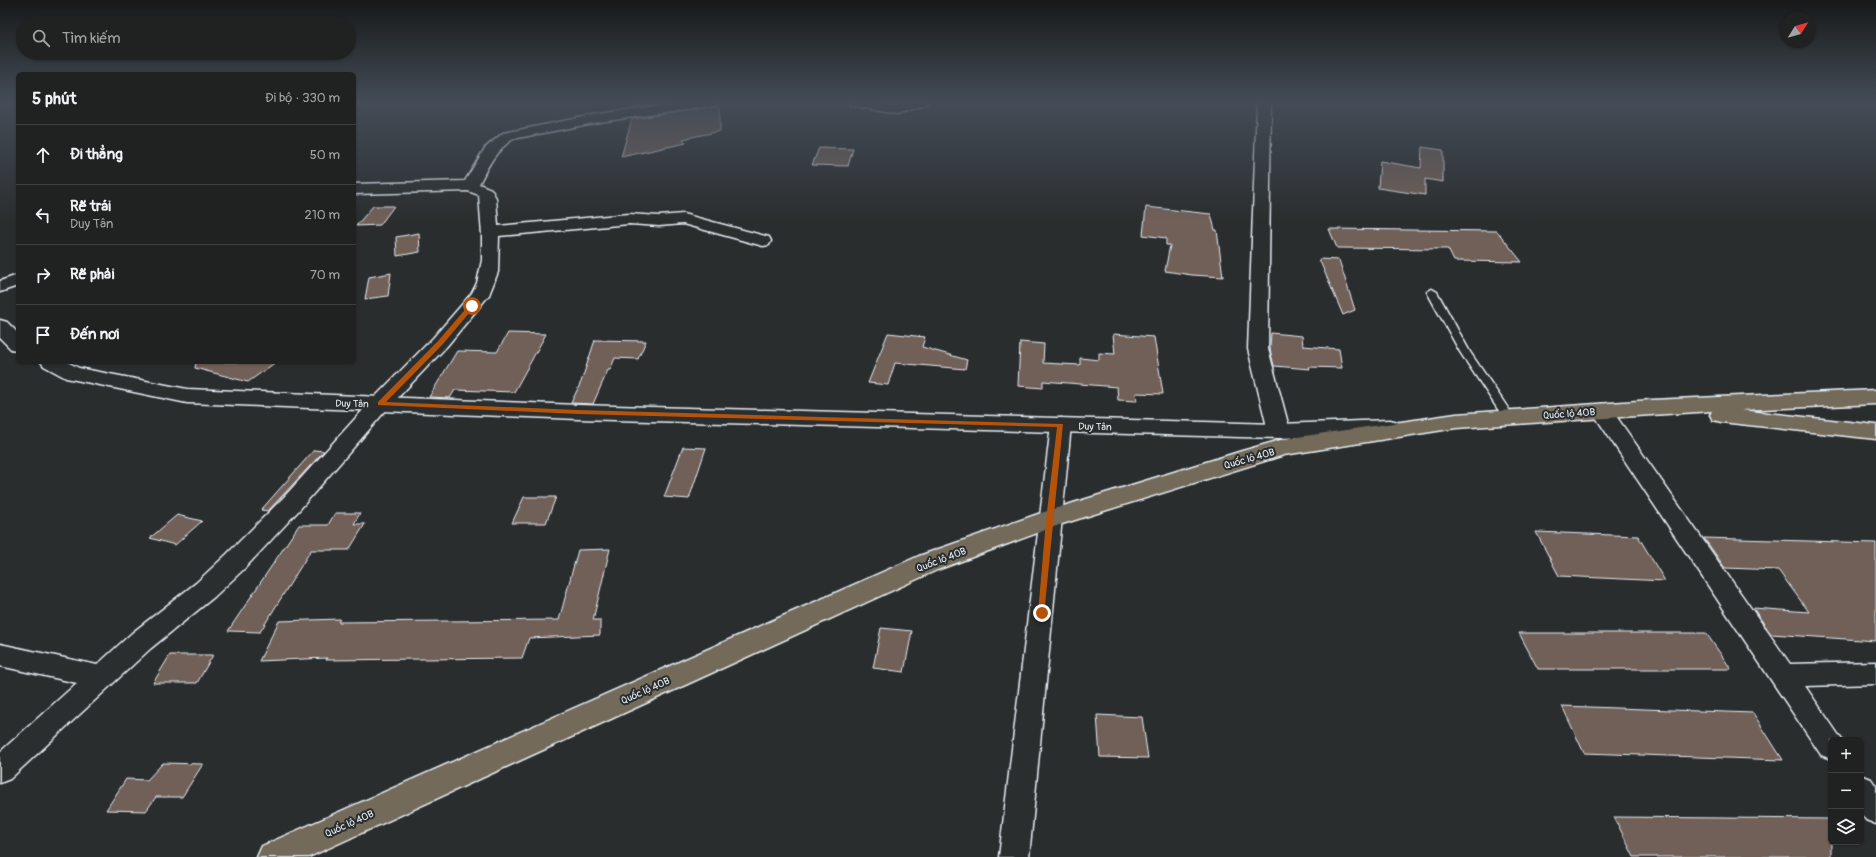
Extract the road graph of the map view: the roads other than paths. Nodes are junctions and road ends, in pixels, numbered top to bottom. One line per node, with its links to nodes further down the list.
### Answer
1 (498, 142): 3 (street)
2 (1263, 142): 20 (street)
3 (470, 186): 4 (street); 5 (street)
4 (356, 190)
5 (490, 232): 6 (street); 14 (street)
6 (763, 241)
7 (16, 281): 8 (street)
8 (0, 287)
9 (1432, 292): 17 (lane)
10 (0, 326): 11 (street)
11 (16, 343)
12 (55, 364): 14 (street, Duy Tân)
13 (1876, 397): 15 (highway, Quốc lộ 40B)
14 (380, 404): 18 (street, Duy Tân); 26 (street)
15 (1652, 407): 16 (highway, Quốc lộ 40B); 21 (highway, Quốc lộ 40B)
16 (1602, 411): 17 (highway, Quốc lộ 40B); 25 (street)
17 (1509, 417): 19 (highway, Quốc lộ 40B)
18 (1061, 425): 20 (street, Duy Tân); 22 (street)
19 (1425, 426): 20 (street, Duy Tân); 22 (highway, Quốc lộ 40B)
20 (1280, 431)
21 (1876, 432)
22 (1050, 520): 31 (highway, Quốc lộ 40B); 32 (street)
23 (0, 655): 26 (street)
24 (1876, 673): 25 (street)
25 (1782, 675): 27 (street)
26 (102, 677): 28 (street)
27 (1828, 742)
28 (0, 770)
29 (1864, 793): 30 (street)
30 (1876, 810)
31 (273, 857)
32 (1014, 857)

